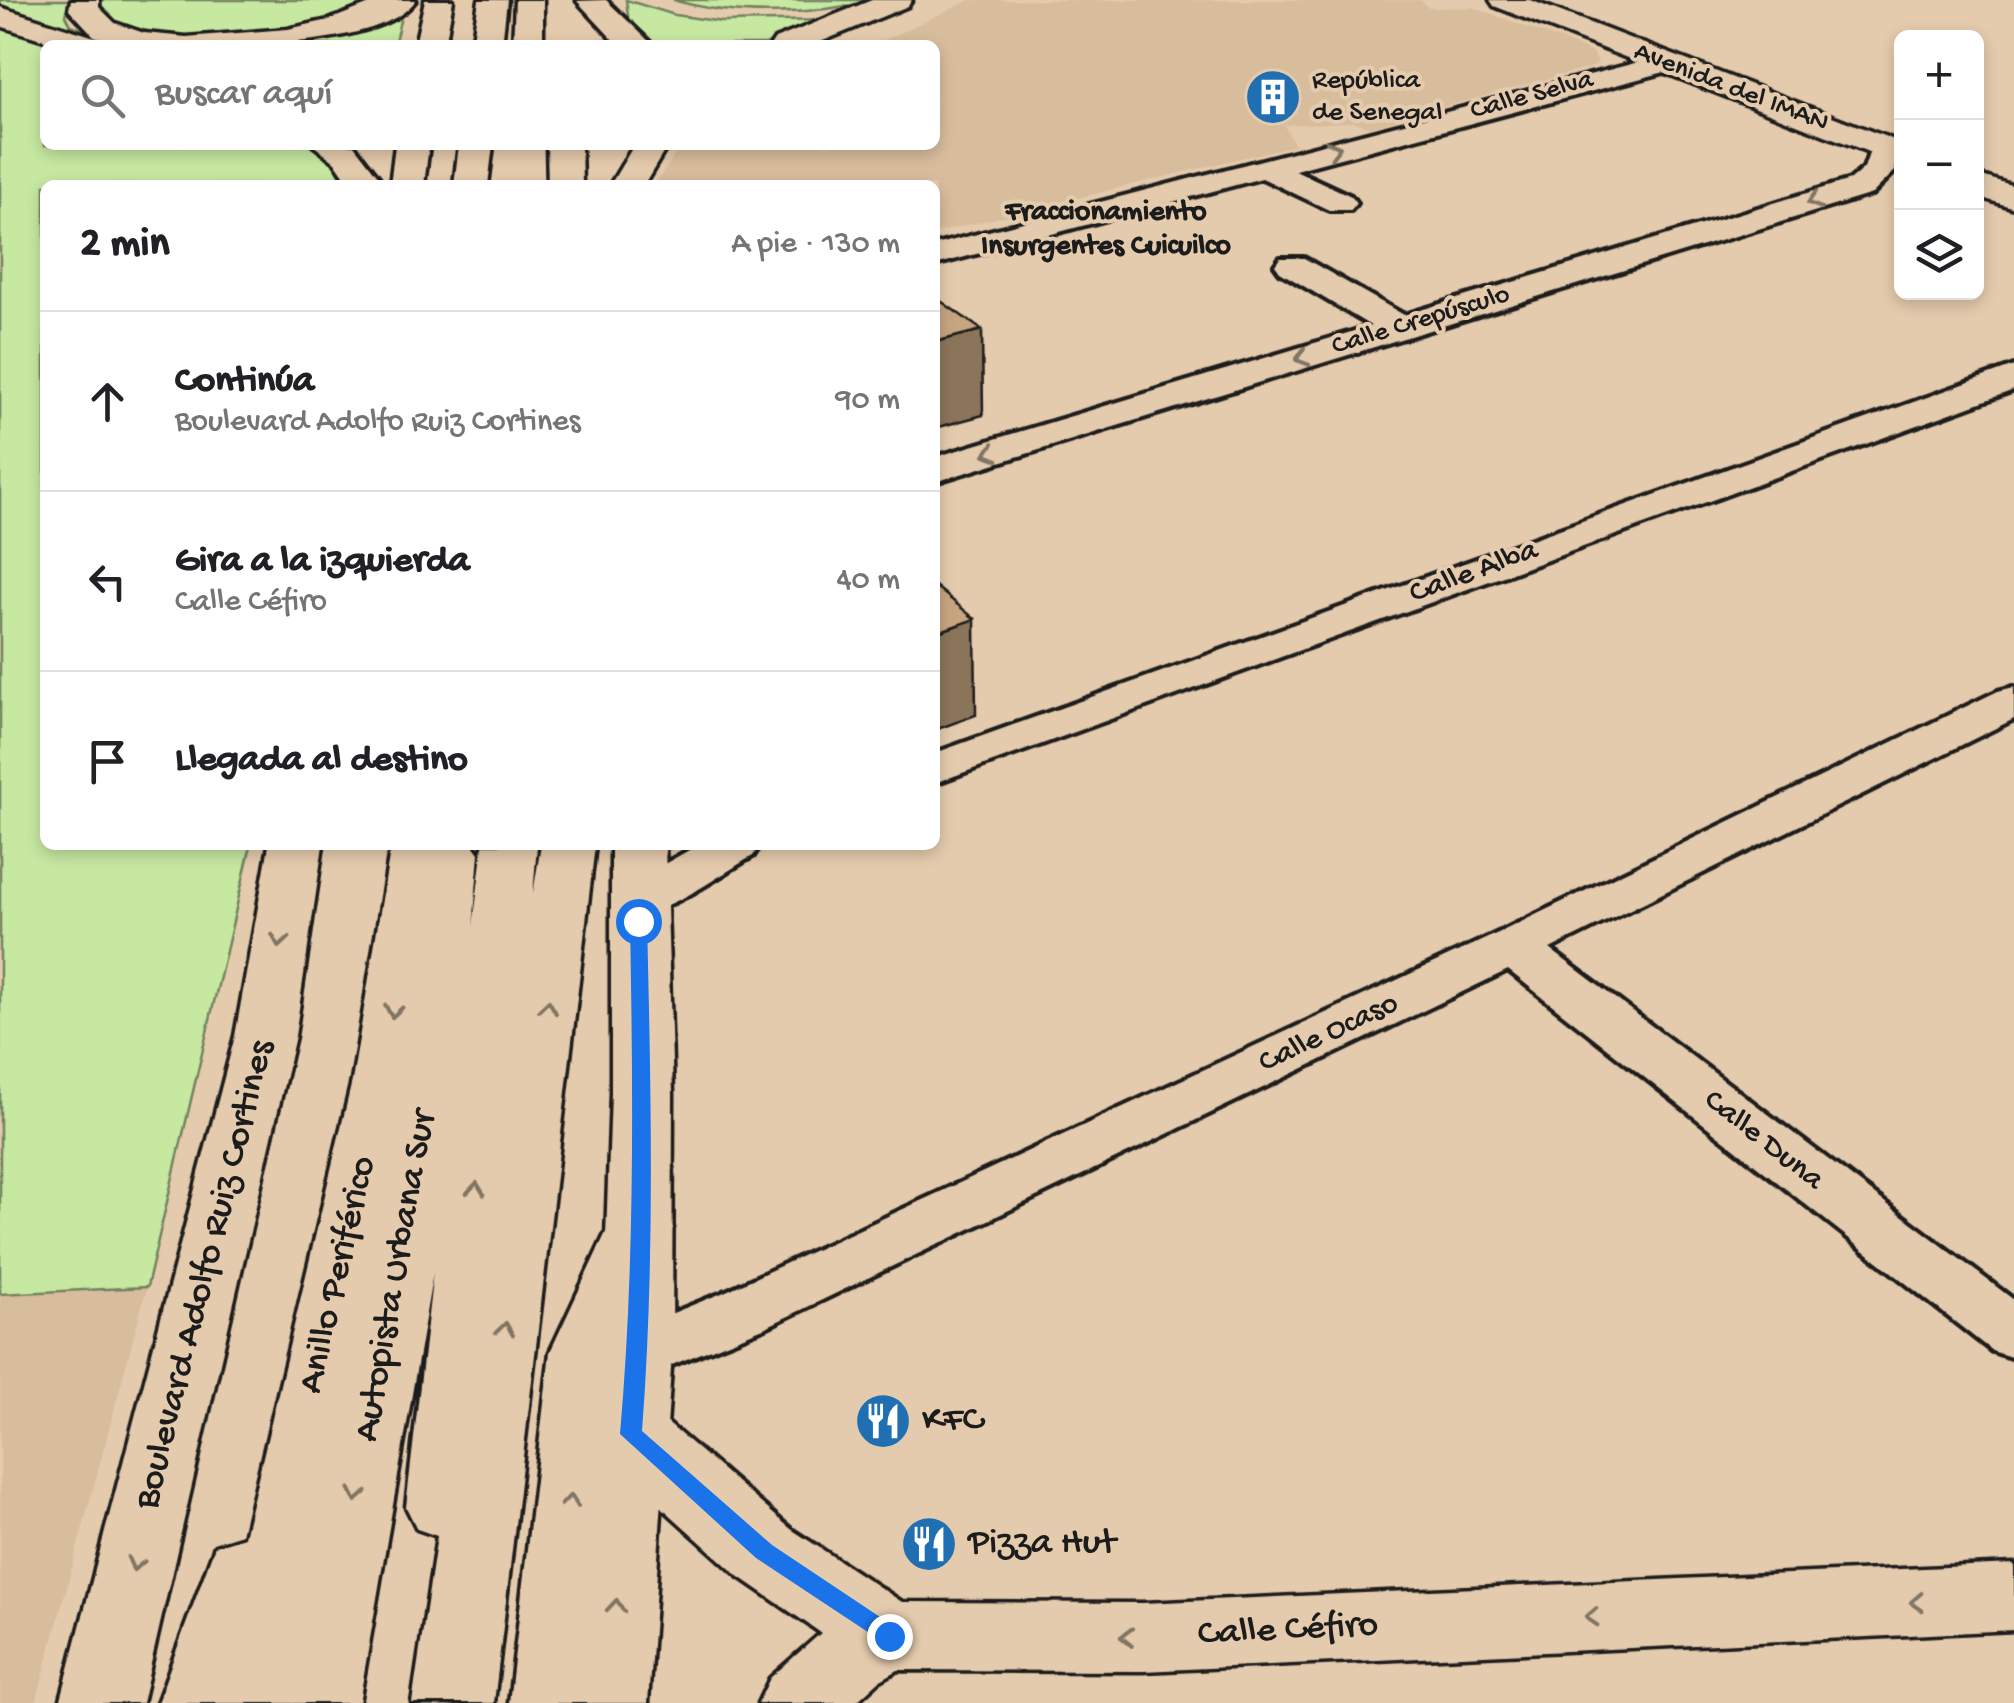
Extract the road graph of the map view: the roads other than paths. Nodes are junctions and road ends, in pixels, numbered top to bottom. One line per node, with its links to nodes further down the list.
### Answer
1 (85, 0): 13 (main road)
2 (402, 0): 14 (main road)
3 (439, 0): 15 (main road)
4 (492, 0): 16 (main road)
5 (509, 0): 17 (main road)
6 (528, 0): 18 (main road)
7 (591, 0): 19 (main road); 20 (main road)
8 (898, 0): 21 (main road)
9 (1504, 0): 23 (main road, Avenida del IMAN)
10 (931, 6): 22 (main road)
11 (0, 16): 12 (main road)
12 (74, 40)
13 (141, 40)
14 (282, 40)
15 (431, 40)
16 (488, 40)
17 (507, 40)
18 (528, 40)
19 (595, 40)
20 (631, 40)
21 (798, 40)
22 (857, 40)
23 (1666, 62): 30 (main road, Avenida del IMAN); 31 (street, Calle Selva, one-way to 23)
24 (338, 150): 33 (main road)
25 (411, 150): 34 (main road)
26 (475, 150): 35 (main road)
27 (502, 150): 36 (main road)
28 (564, 150): 37 (main road)
29 (645, 150): 32 (main road)
30 (1893, 151): 43 (street, Calle Crepúsculo, one-way to 43)
31 (1263, 167): 40 (street); 41 (street, Calle Selva)
32 (615, 176)
33 (364, 180)
34 (408, 180)
35 (472, 180)
36 (500, 180)
37 (564, 180)
38 (1984, 187): 39 (main road)
39 (2014, 198)
40 (1340, 203)
41 (940, 254)
42 (1292, 265): 43 (street)
43 (1400, 328): 45 (street, Calle Crepúsculo, one-way to 45)
44 (2014, 377): 47 (street, Calle Alba)
45 (940, 468)
46 (2014, 701): 55 (street, Calle Ocaso)
47 (940, 767)
48 (295, 850): 63 (main road, Boulevard Adolfo Ruiz Cortines, one-way to 63)
49 (417, 850): 57 (main road, Anillo Periférico, one-way to 57)
50 (452, 850): 66 (main road, Autopista Urbana Sur, one-way to 66)
51 (510, 850): 67 (main road, Autopista Urbana Sur, one-way to 51)
52 (567, 850): 68 (main road, one-way to 52)
53 (716, 850): 54 (street)
54 (638, 872): 56 (main road)
55 (1512, 947): 58 (street, Calle Duna); 59 (street, Calle Ocaso)
56 (640, 1228): 59 (main road); 69 (main road, one-way to 56)
57 (338, 1276): 64 (main road); 65 (main road, Anillo Periférico)
58 (2014, 1334)
59 (638, 1354): 60 (main road)
60 (631, 1434): 62 (main road); 70 (main road, one-way to 60)
61 (2014, 1597): 62 (main road, Calle Céfiro, one-way to 62)
62 (889, 1636): 71 (main road)
63 (101, 1703)
64 (198, 1703)
65 (244, 1703)
66 (318, 1703)
67 (414, 1703)
68 (454, 1703)
69 (550, 1703)
70 (607, 1703)
71 (799, 1703)

